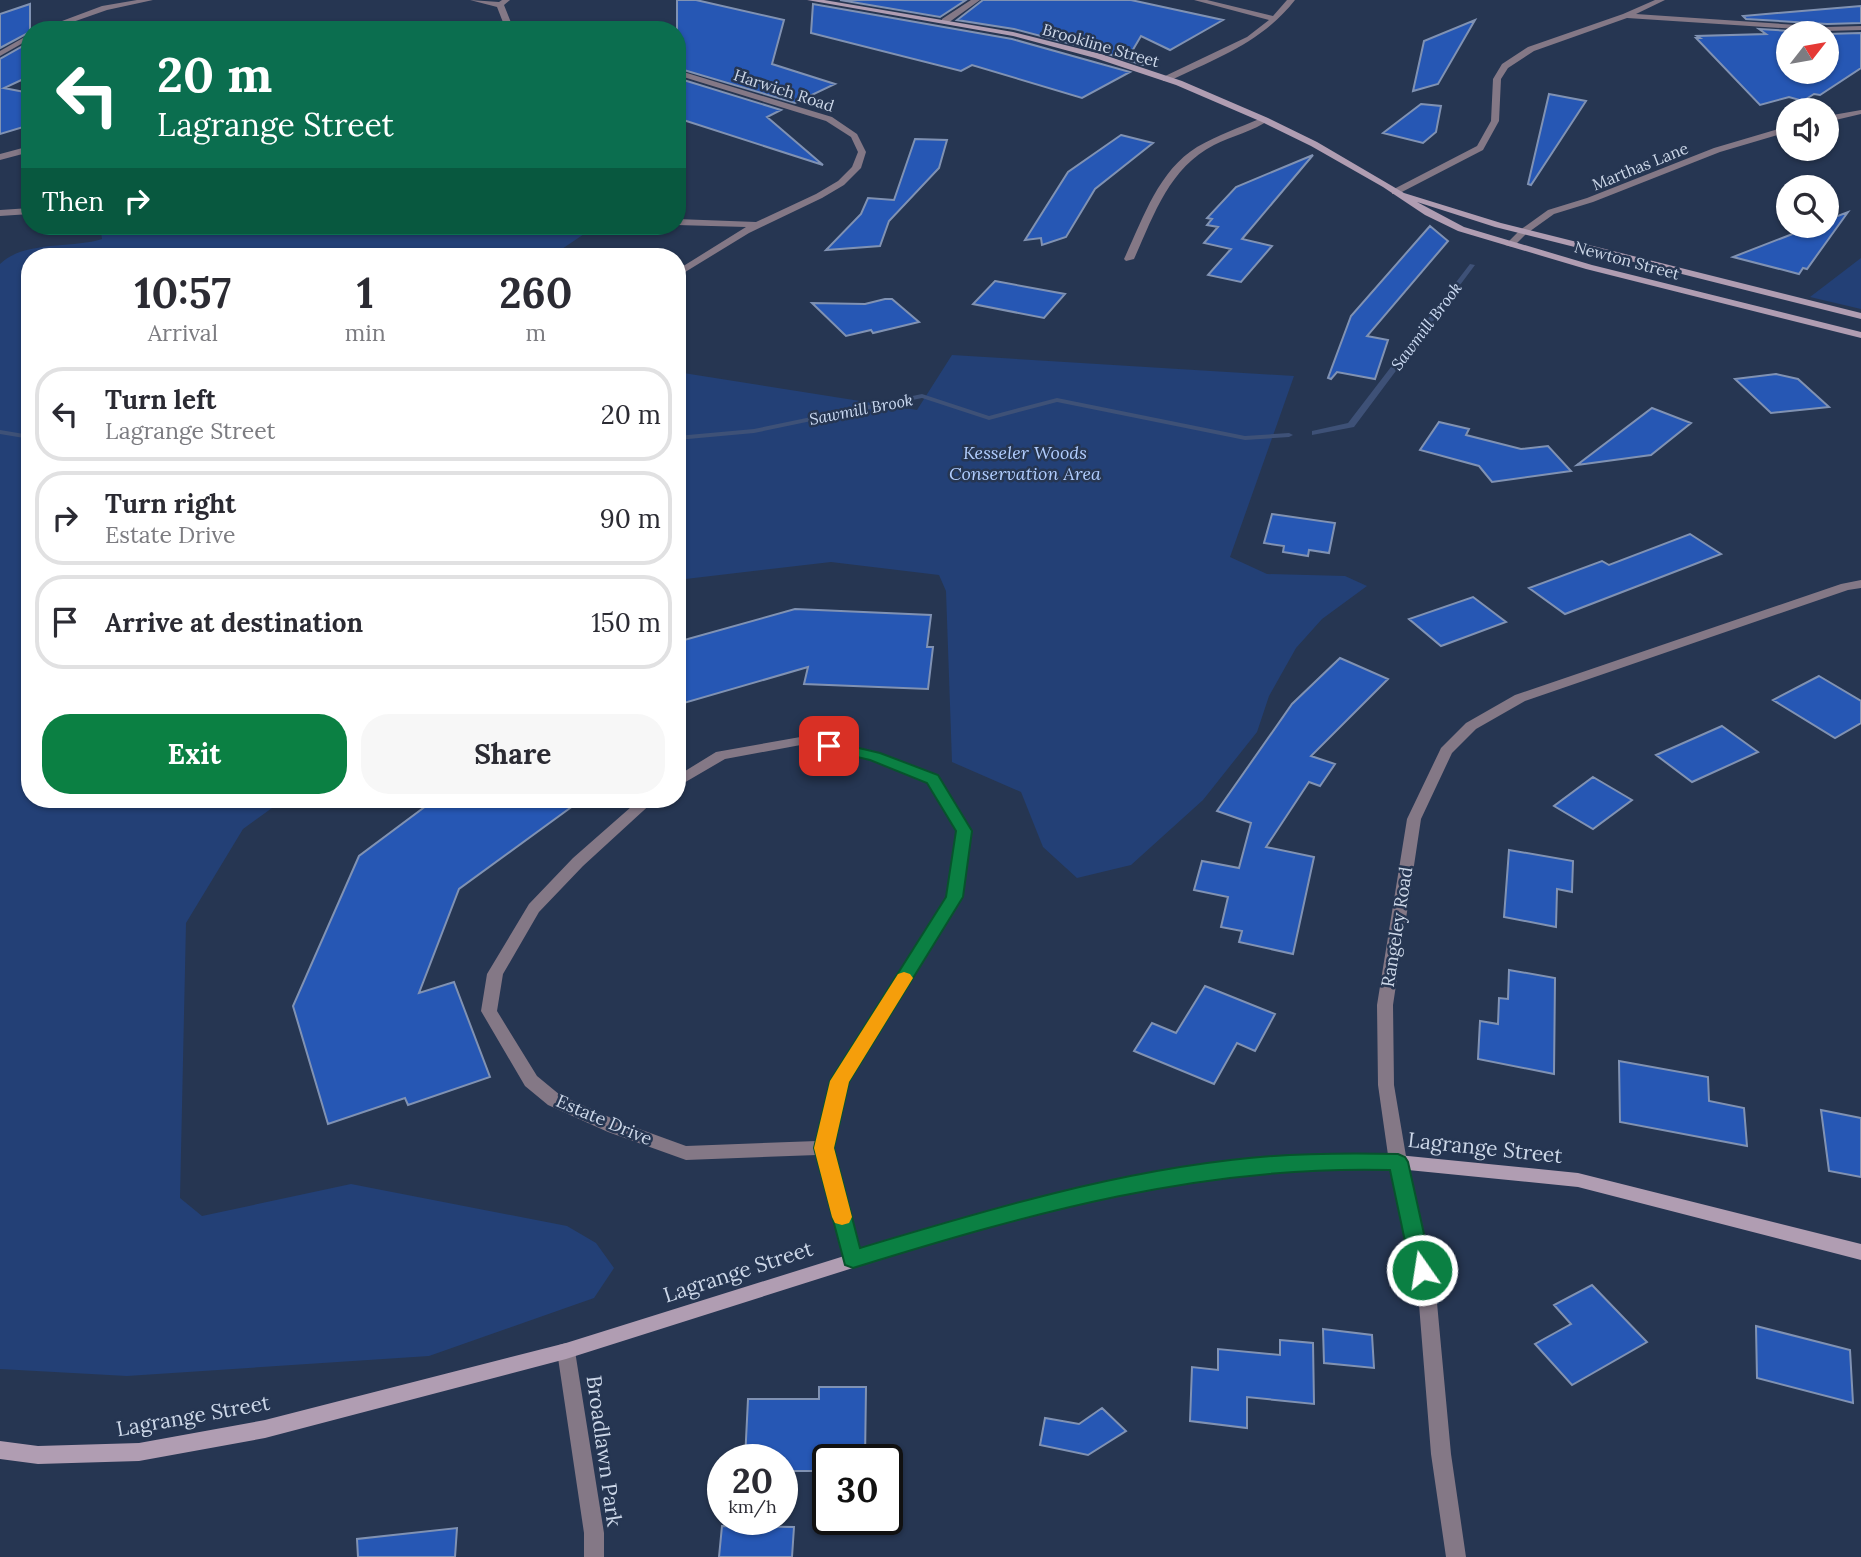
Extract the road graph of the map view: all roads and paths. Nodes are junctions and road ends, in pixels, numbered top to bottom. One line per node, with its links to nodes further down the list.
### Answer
1 (149, 0): 13 (street)
2 (474, 0): 9 (street)
3 (811, 0): 15 (main road, Brookline Street)
4 (976, 0): 15 (street)
5 (1198, 0): 12 (street)
6 (1291, 0): 12 (street)
7 (1640, 0): 10 (street)
8 (1661, 0): 10 (street)
9 (503, 3): 14 (street)
10 (1651, 4): 11 (street)
11 (1626, 16): 16 (street); 28 (street)
12 (1275, 19): 20 (street)
13 (68, 21)
14 (508, 21)
15 (945, 21): 20 (main road, Brookline Street)
16 (1861, 29)
17 (21, 41): 18 (street)
18 (0, 54)
19 (686, 75): 32 (street, Harwich Road)
20 (1167, 79): 23 (main road, Brookline Street)
21 (1861, 112): 22 (street)
22 (1839, 117)
23 (1265, 120): 27 (main road, Brookline Street); 35 (street)
24 (1776, 133): 33 (street, Marthas Lane)
25 (21, 152): 26 (street)
26 (0, 158)
27 (1365, 173): 28 (main road, Newton Street)
28 (1395, 192): 33 (main road, Newton Street); 34 (main road, Newton Street)
29 (21, 212): 30 (street)
30 (0, 213)
31 (686, 222): 32 (street, Harwich Road)
32 (758, 225): 36 (street, Harwich Road)
33 (1523, 232): 34 (street, Marthas Lane); 37 (main road, Newton Street)
34 (1510, 245): 38 (main road, Newton Street)
35 (1129, 259)
36 (686, 269)
37 (1861, 316)
38 (1861, 335)
39 (1861, 584): 43 (street, Rangeley Road)
40 (686, 776): 42 (street)
41 (638, 808): 42 (street, Estate Drive)
42 (824, 1148): 45 (street)
43 (1398, 1162): 44 (main road, Lagrange Street); 45 (main road, Lagrange Street); 49 (street, Rangeley Road)
44 (1861, 1252)
45 (853, 1259): 46 (main road, Lagrange Street)
46 (566, 1351): 47 (main road, Lagrange Street); 48 (street, Broadlawn Park)
47 (0, 1450)
48 (594, 1557)
49 (1456, 1557)

